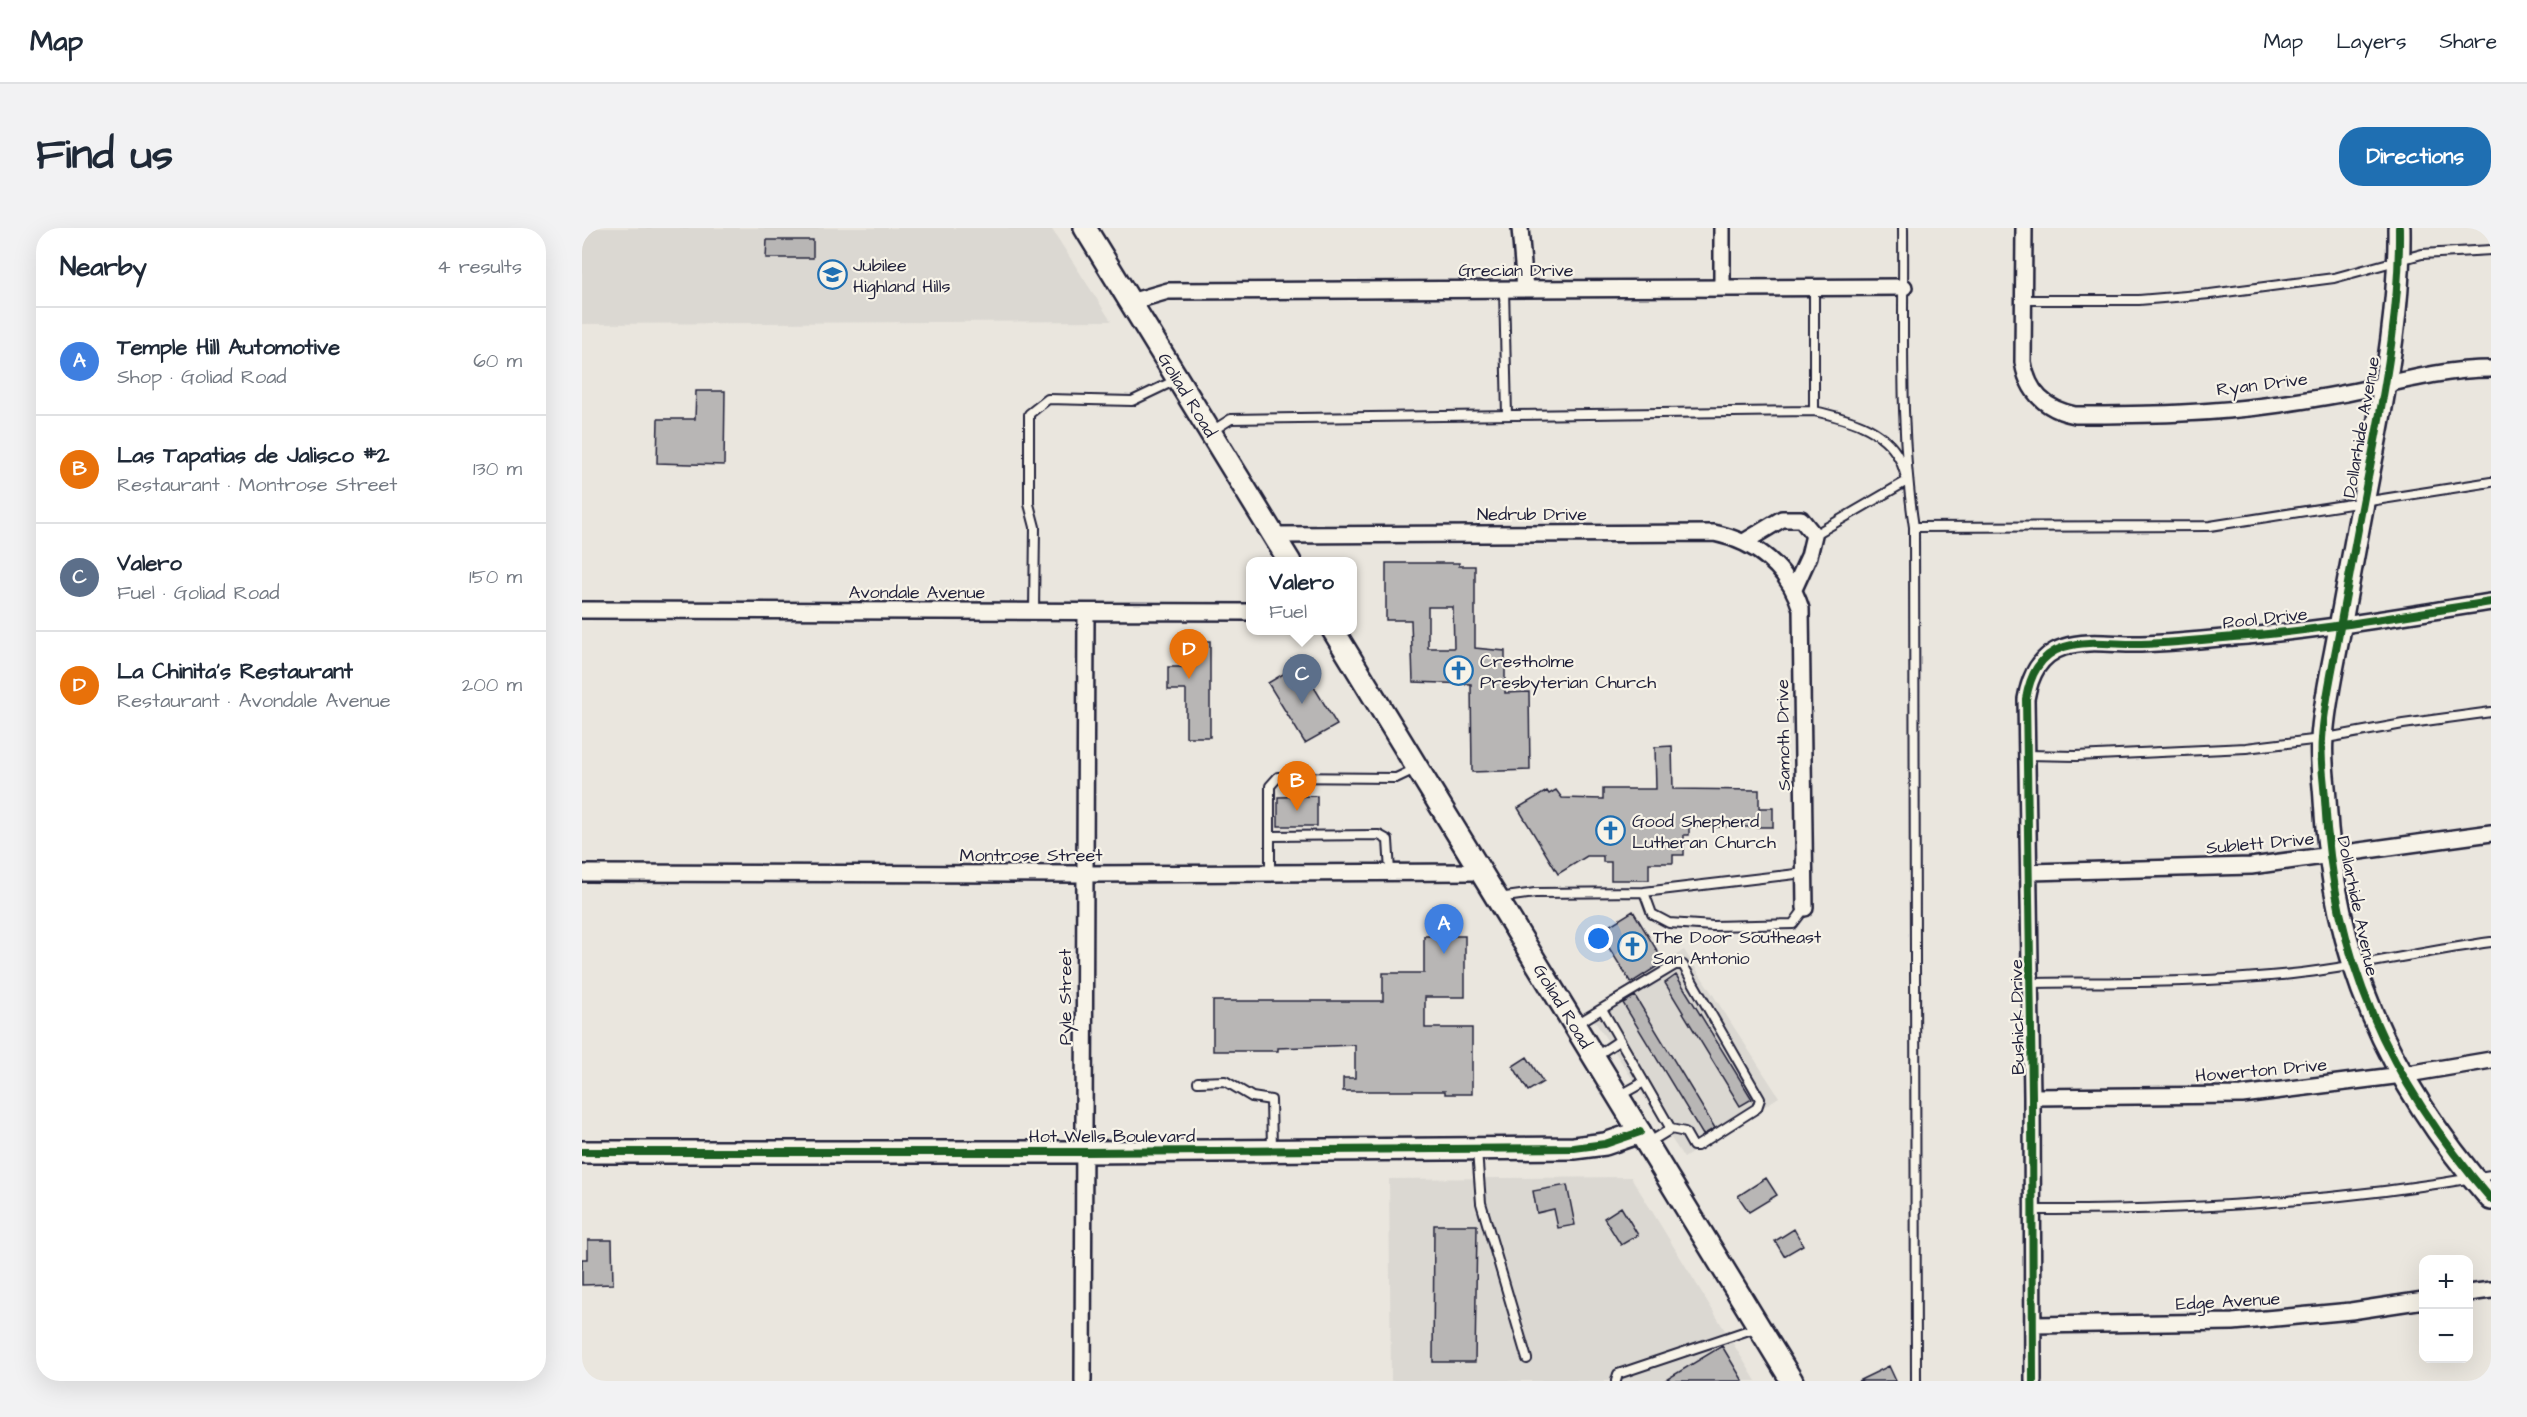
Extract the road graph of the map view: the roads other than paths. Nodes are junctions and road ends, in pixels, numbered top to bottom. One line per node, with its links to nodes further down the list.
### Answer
1 (1085, 228): 15 (street, Goliad Road)
2 (1520, 228): 13 (street)
3 (1722, 228): 10 (street)
4 (1903, 228): 9 (lane)
5 (2024, 228): 14 (street)
6 (2399, 228): 8 (street, Dollarhide Avenue)
7 (2491, 250): 8 (lane)
8 (2397, 260): 14 (lane); 18 (street, Dollarhide Avenue)
9 (1904, 287): 11 (street, Grecian Drive); 22 (lane)
10 (1722, 288): 11 (street, Grecian Drive); 13 (street, Grecian Drive)
11 (1814, 288): 19 (lane)
12 (1504, 290): 13 (street, Grecian Drive); 15 (street, Grecian Drive); 20 (lane)
13 (1525, 290)
14 (2024, 300): 18 (street, Ryan Drive)
15 (1130, 302): 17 (street, Goliad Road)
16 (2491, 369): 18 (street, Ryan Drive)
17 (1178, 379): 21 (street, Goliad Road); 34 (lane)
18 (2386, 383): 24 (street, Dollarhide Avenue)
19 (1814, 411): 20 (lane); 22 (lane)
20 (1507, 415): 21 (lane)
21 (1210, 432): 26 (street, Goliad Road)
22 (1907, 481): 25 (lane); 27 (lane)
23 (2491, 482): 24 (lane)
24 (2363, 504): 25 (lane); 37 (street, Dollarhide Avenue)
25 (1914, 527): 88 (lane)
26 (1274, 535): 28 (street, Nedrub Drive); 29 (street, Goliad Road)
27 (1814, 535): 28 (street); 31 (street)
28 (1744, 542): 30 (street, Nedrub Drive)
29 (1288, 557)
30 (1779, 569): 31 (street, Samoth Drive)
31 (1794, 589): 52 (street, Samoth Drive)
32 (2491, 602): 37 (street, Pool Drive)
33 (582, 610): 34 (street, Avondale Avenue)
34 (1034, 612): 36 (street, Avondale Avenue)
35 (1246, 612): 36 (street, Avondale Avenue)
36 (1086, 613): 53 (street, Pyle Street)
37 (2341, 624): 39 (street, Pool Drive); 41 (street, Dollarhide Avenue)
38 (1336, 635): 43 (street, Goliad Road)
39 (2044, 658): 42 (street, Bushick Drive)
40 (2491, 712): 41 (lane)
41 (2321, 739): 42 (lane); 46 (street, Dollarhide Avenue)
42 (2027, 755): 49 (street, Bushick Drive)
43 (1417, 768): 45 (lane); 48 (street, Goliad Road)
44 (2491, 833): 46 (street, Sublett Drive)
45 (1270, 836): 47 (lane); 51 (lane)
46 (2330, 856): 49 (street, Sublett Drive); 58 (street, Dollarhide Avenue)
47 (1390, 872): 48 (street, Montrose Street); 51 (street, Montrose Street)
48 (1480, 872): 55 (street, Goliad Road)
49 (2030, 872): 59 (street, Bushick Drive)
50 (582, 873): 53 (street, Montrose Street)
51 (1270, 873): 53 (street, Montrose Street)
52 (1804, 873): 54 (lane); 56 (street, Samoth Drive)
53 (1085, 874): 75 (street, Pyle Street)
54 (1644, 892): 55 (lane); 56 (lane)
55 (1496, 898): 61 (street, Goliad Road)
56 (1805, 908)
57 (2491, 942): 58 (lane)
58 (2354, 966): 59 (lane); 65 (street, Dollarhide Avenue)
59 (2031, 983): 69 (street, Bushick Drive)
60 (1602, 1009): 61 (lane); 62 (lane); 70 (lane)
61 (1575, 1026): 63 (street, Goliad Road)
62 (1620, 1040): 63 (lane); 67 (lane)
63 (1594, 1057): 68 (street, Goliad Road)
64 (2491, 1060): 65 (street, Howerton Drive)
65 (2402, 1075): 69 (street, Howerton Drive); 76 (street, Dollarhide Avenue)
66 (1198, 1082): 73 (lane)
67 (1644, 1082): 68 (lane); 70 (lane)
68 (1619, 1097): 71 (street, Goliad Road)
69 (2032, 1097): 78 (street, Bushick Drive)
70 (1671, 1129): 71 (lane)
71 (1644, 1138): 72 (street, Hot Wells Boulevard); 83 (street, Goliad Road)
72 (1477, 1148): 73 (street, Hot Wells Boulevard); 84 (lane)
73 (1272, 1150): 75 (street, Hot Wells Boulevard)
74 (582, 1152): 75 (street, Hot Wells Boulevard)
75 (1084, 1152): 85 (street, Pyle Street)
76 (2482, 1177): 77 (street, Dollarhide Avenue); 78 (lane)
77 (2491, 1199)
78 (2032, 1210): 82 (street, Bushick Drive)
79 (2491, 1290): 80 (street)
80 (2473, 1292)
81 (2419, 1301): 82 (street, Edge Avenue)
82 (2033, 1324): 89 (street, Bushick Drive)
83 (1759, 1327): 86 (lane); 87 (street, Goliad Road)
84 (1527, 1359)
85 (1083, 1381)
86 (1616, 1381)
87 (1792, 1381)
88 (1916, 1381)
89 (2033, 1381)

